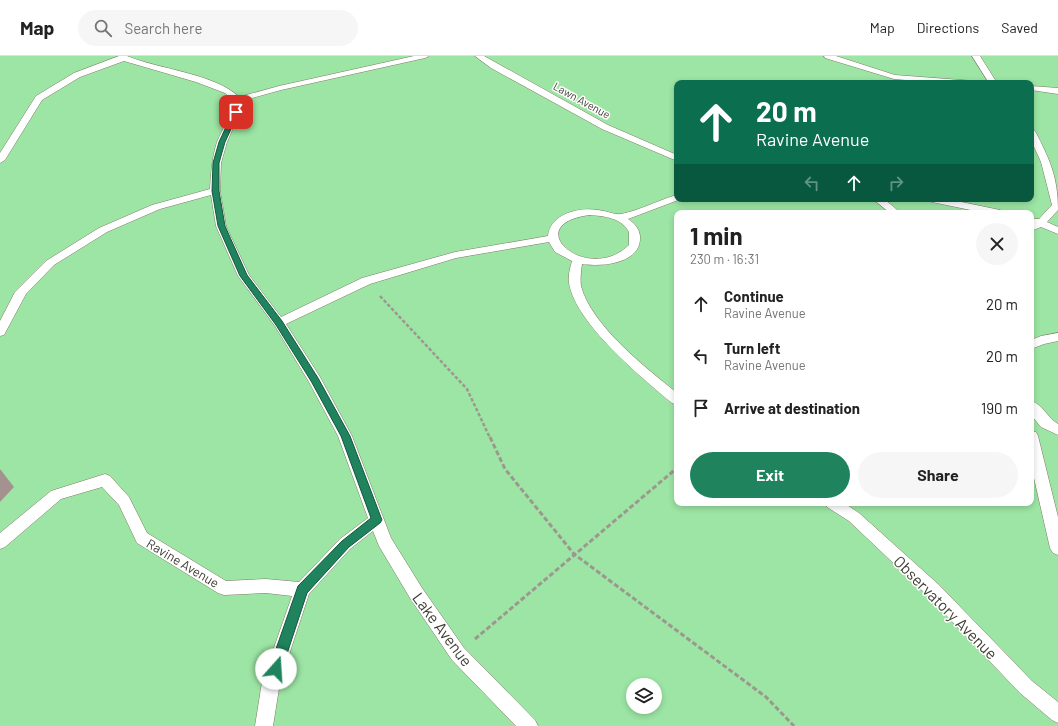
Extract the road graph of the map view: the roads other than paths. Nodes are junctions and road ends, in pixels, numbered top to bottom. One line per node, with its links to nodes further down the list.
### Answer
1 (425, 56): 10 (lane)
2 (479, 56): 12 (lane, Lawn Avenue)
3 (828, 56): 6 (lane)
4 (976, 56): 7 (lane)
5 (123, 57): 10 (lane); 13 (lane)
6 (934, 80)
7 (991, 80)
8 (1034, 88): 9 (lane)
9 (1058, 91)
10 (237, 100): 14 (lane)
11 (1034, 137): 21 (lane)
12 (674, 157)
13 (0, 160)
14 (215, 191): 25 (lane); 26 (lane)
15 (674, 199): 20 (lane)
16 (882, 202): 18 (lane)
17 (947, 202): 19 (lane)
18 (892, 210)
19 (985, 210)
20 (620, 218): 23 (lane); 24 (lane)
21 (1036, 221): 22 (lane)
22 (1058, 231)
23 (552, 238): 24 (lane); 25 (lane)
24 (578, 260): 29 (lane)
25 (279, 323): 34 (lane)
26 (0, 332)
27 (1058, 337): 28 (lane)
28 (1034, 344)
29 (674, 398)
30 (1034, 409): 31 (lane)
31 (1058, 430)
32 (1034, 448): 35 (lane)
33 (837, 506): 39 (lane, Observatory Avenue)
34 (376, 520): 38 (lane); 41 (lane, Lake Avenue)
35 (1056, 532): 37 (lane)
36 (0, 542): 38 (lane, Ravine Avenue)
37 (1058, 548)
38 (302, 590): 40 (lane)
39 (1058, 714)
40 (264, 726)
41 (528, 726)

